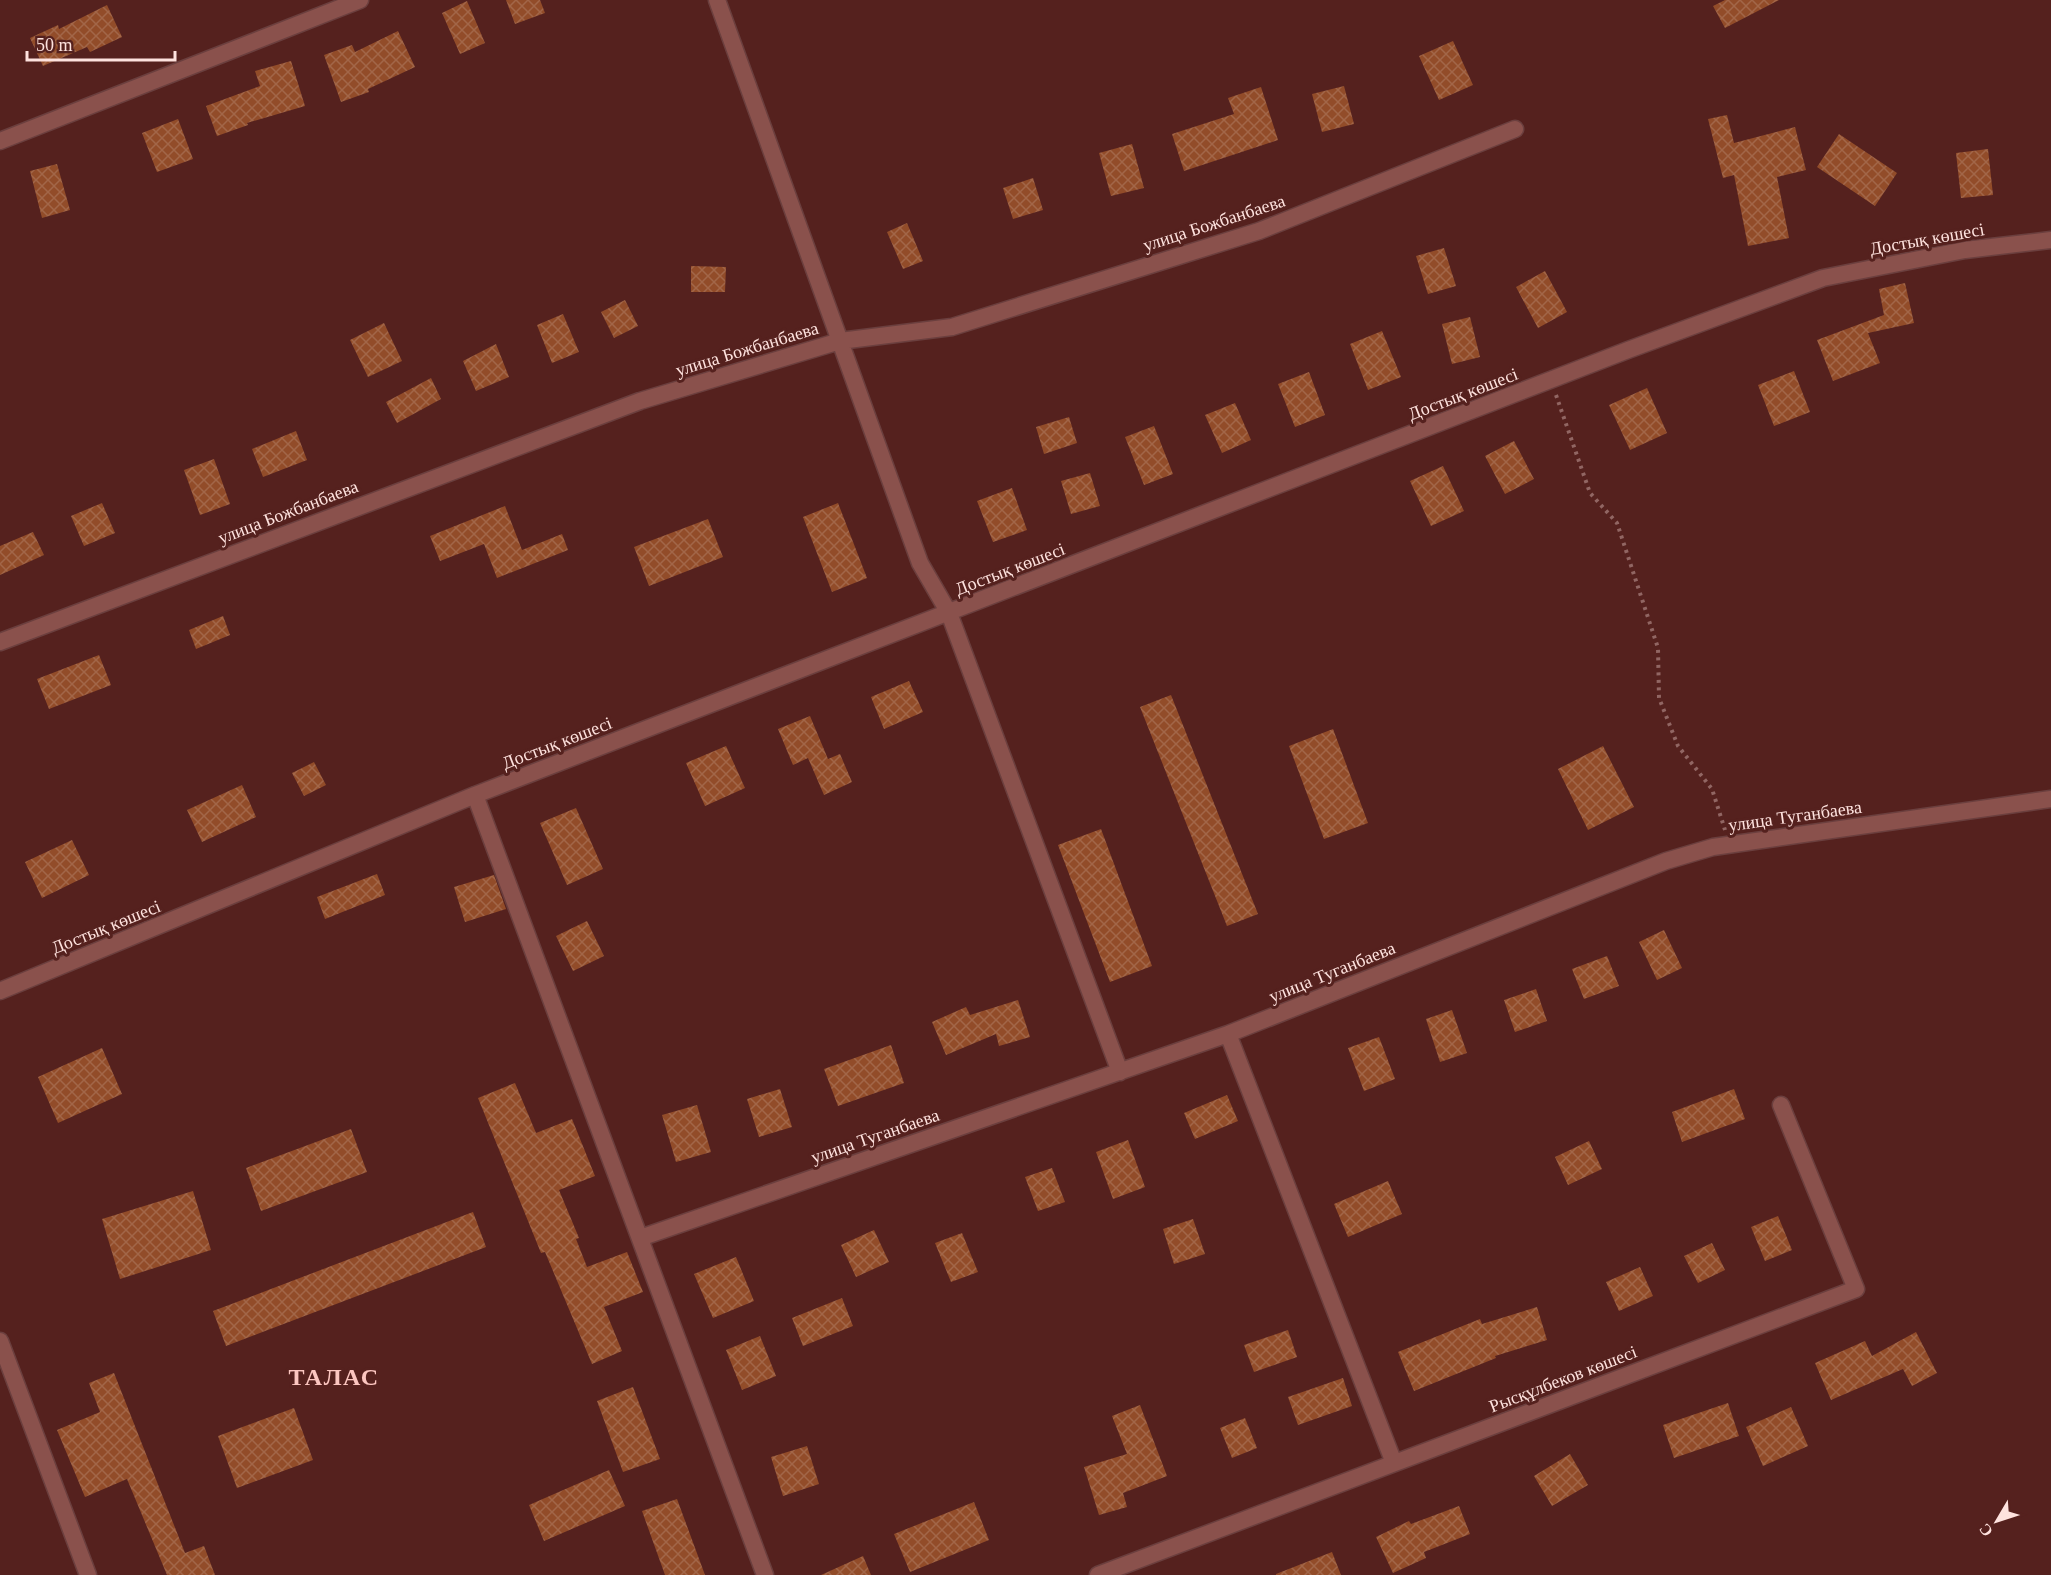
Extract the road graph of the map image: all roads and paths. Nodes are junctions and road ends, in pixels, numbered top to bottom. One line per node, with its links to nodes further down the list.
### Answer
1 (360, 0): 4 (street)
2 (717, 0): 6 (street)
3 (1515, 129): 6 (street, улица Божбанбаева)
4 (0, 141)
5 (2051, 240): 7 (street, Достық көшесі)
6 (840, 341): 8 (street); 9 (street, улица Божбанбаева)
7 (1551, 380): 8 (street, Достық көшесі); 12 (path)
8 (949, 614): 10 (street, Достық көшесі); 15 (street)
9 (0, 642)
10 (475, 795): 13 (street, Достық көшесі); 17 (street)
11 (2051, 799): 12 (street, улица Туганбаева)
12 (1729, 845): 14 (street, улица Туганбаева)
13 (0, 991)
14 (1228, 1034): 15 (street, улица Туганбаева); 19 (street)
15 (1120, 1072): 17 (street, улица Туганбаева)
16 (1781, 1105): 19 (street, Рысқұлбеков көшесі)
17 (640, 1238): 21 (street)
18 (0, 1341): 20 (street)
19 (1394, 1463): 22 (street, Рысқұлбеков көшесі)
20 (88, 1575)
21 (765, 1575)
22 (1098, 1575)

